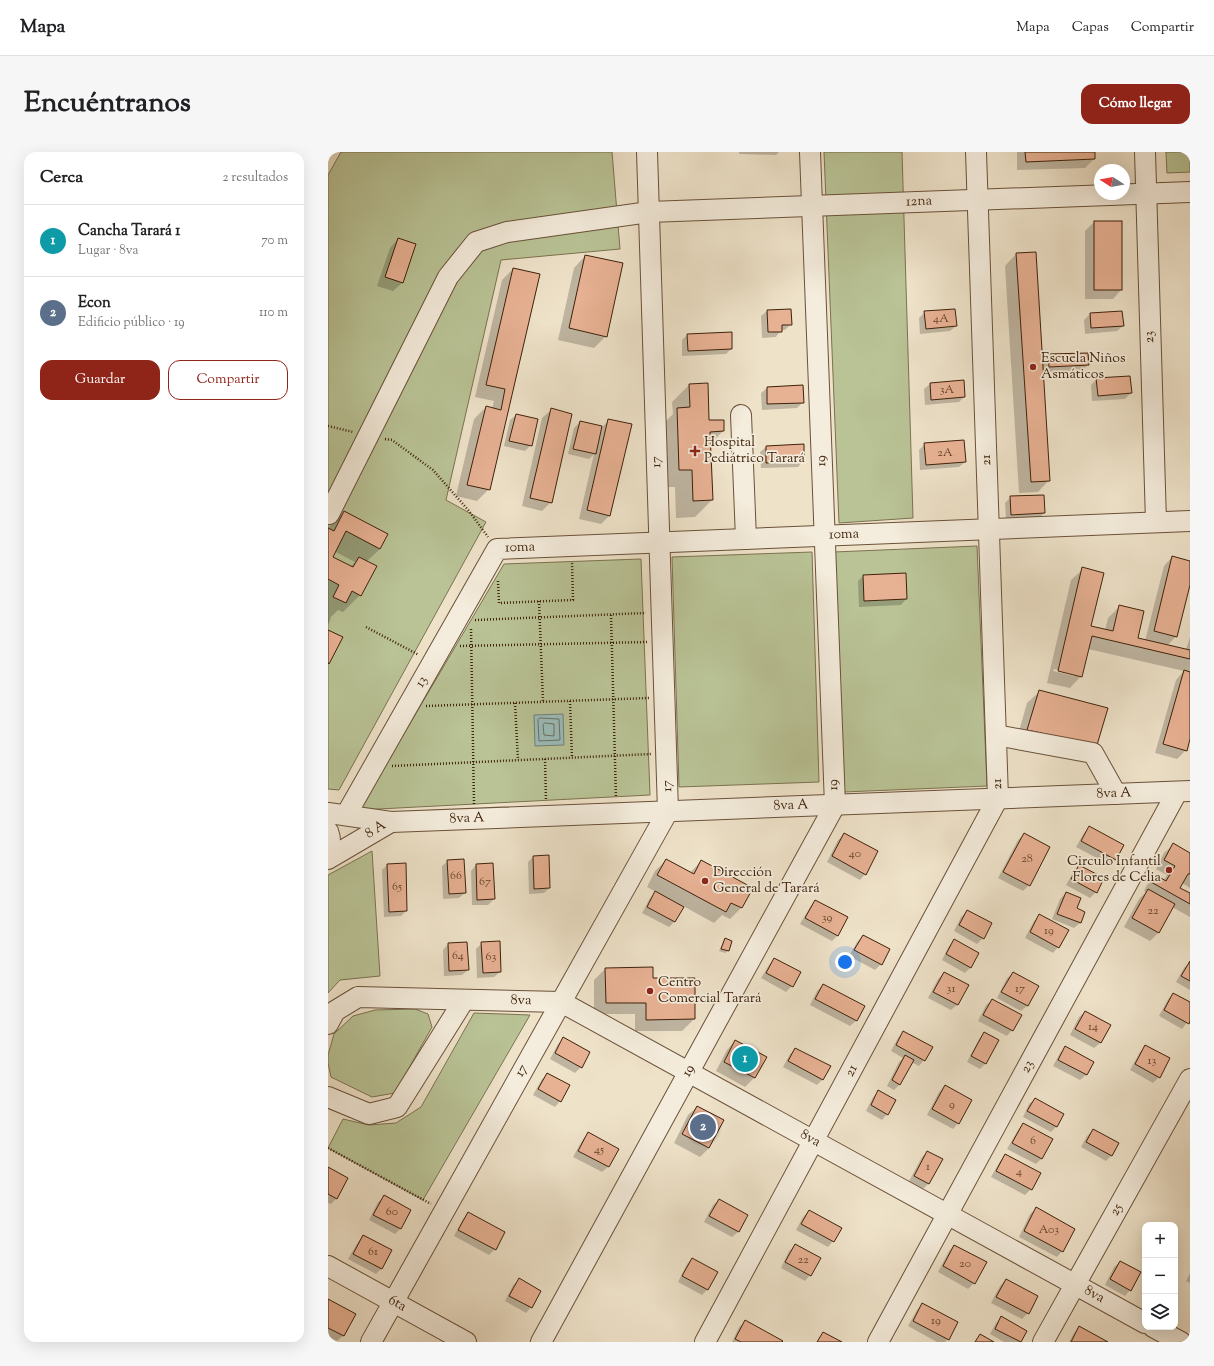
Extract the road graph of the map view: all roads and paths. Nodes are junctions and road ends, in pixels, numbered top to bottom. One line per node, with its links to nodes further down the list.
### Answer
1 (647, 152): 9 (street, 17)
2 (810, 152): 8 (street, 19)
3 (976, 152): 7 (street, 21)
4 (1144, 152): 6 (street, 23)
5 (1190, 192): 6 (street, 12na)
6 (1146, 194): 7 (street, 12na); 15 (street, 23)
7 (978, 200): 8 (street, 12na); 16 (street, 21)
8 (812, 206): 9 (street, 12na); 17 (street, 19)
9 (649, 212): 12 (street, 12na); 19 (street, 17)
10 (741, 415): 18 (street)
11 (328, 426): 12 (path)
12 (368, 436): 13 (street, 12na); 21 (path)
13 (329, 514)
14 (1190, 521): 15 (street, 10ma)
15 (1156, 522): 16 (street, 10ma)
16 (989, 529): 17 (street, 10ma); 41 (street, 21)
17 (825, 536): 18 (street, 10ma); 52 (street, 19)
18 (746, 539): 19 (street, 10ma)
19 (660, 542): 20 (street, 10ma); 24 (street, 17)
20 (571, 546): 21 (street, 10ma); 23 (path)
21 (497, 549): 27 (street, 13)
22 (498, 580): 23 (path)
23 (539, 601): 26 (path)
24 (662, 612): 25 (path); 29 (street, 17)
25 (611, 614): 26 (path); 30 (path)
26 (540, 618): 27 (path); 31 (path)
27 (464, 621): 32 (path); 33 (street, 13)
28 (366, 627): 33 (path)
29 (663, 642): 30 (path); 34 (street, 17)
30 (612, 643): 31 (path); 35 (path)
31 (541, 644): 32 (path); 37 (path)
32 (471, 646): 33 (path); 39 (path)
33 (438, 654): 40 (street, 13)
34 (665, 697): 35 (path); 42 (street, 17)
35 (613, 699): 36 (path); 43 (path)
36 (570, 701): 37 (path); 44 (path)
37 (543, 702): 38 (path)
38 (515, 703): 39 (path); 46 (path)
39 (472, 704): 40 (path); 47 (path)
40 (408, 707): 48 (street, 13)
41 (996, 735): 50 (street); 51 (street, 21)
42 (666, 753): 43 (path); 53 (street, 17)
43 (615, 756): 44 (path); 54 (path)
44 (572, 758): 45 (path)
45 (545, 759): 46 (path); 56 (path)
46 (518, 760): 47 (path)
47 (473, 762): 48 (path); 57 (path)
48 (374, 767): 55 (street, 13)
49 (1184, 791): 50 (street, 8va A); 71 (street, 23)
50 (1116, 794): 51 (street, 8va A)
51 (998, 798): 52 (street, 8va A); 68 (street, 21)
52 (835, 805): 53 (street, 8va A); 65 (street, 19)
53 (668, 811): 54 (street, 8va A); 63 (street, 17)
54 (617, 813): 56 (street, 8va A)
55 (337, 814): 58 (street, 8 A)
56 (547, 816): 57 (street, 8va A)
57 (474, 818): 58 (street, 8va A)
58 (391, 822): 61 (street, 8 A)
59 (328, 831): 60 (street)
60 (328, 855)
61 (328, 859)
62 (464, 1000): 63 (street, 8va); 64 (street, 8va); 67 (street)
63 (561, 1002): 65 (street, 8va); 70 (street, 17)
64 (328, 1024)
65 (689, 1072): 68 (street, 8va); 79 (street, 19)
66 (1190, 1079): 73 (street, 25)
67 (330, 1103)
68 (814, 1141): 71 (street, 8va); 80 (street, 21)
69 (328, 1148): 70 (path)
70 (444, 1211): 74 (street, 17)
71 (948, 1214): 73 (street, 8va); 81 (street, 23)
72 (328, 1266): 74 (street, 6ta)
73 (1076, 1285): 75 (street, 8va); 82 (street, 25)
74 (393, 1302): 77 (street, 17); 78 (street, 6ta)
75 (1142, 1320)
76 (1159, 1330): 83 (street)
77 (371, 1342)
78 (466, 1342)
79 (541, 1342)
80 (705, 1342)
81 (878, 1342)
82 (1044, 1342)
83 (1181, 1342)

